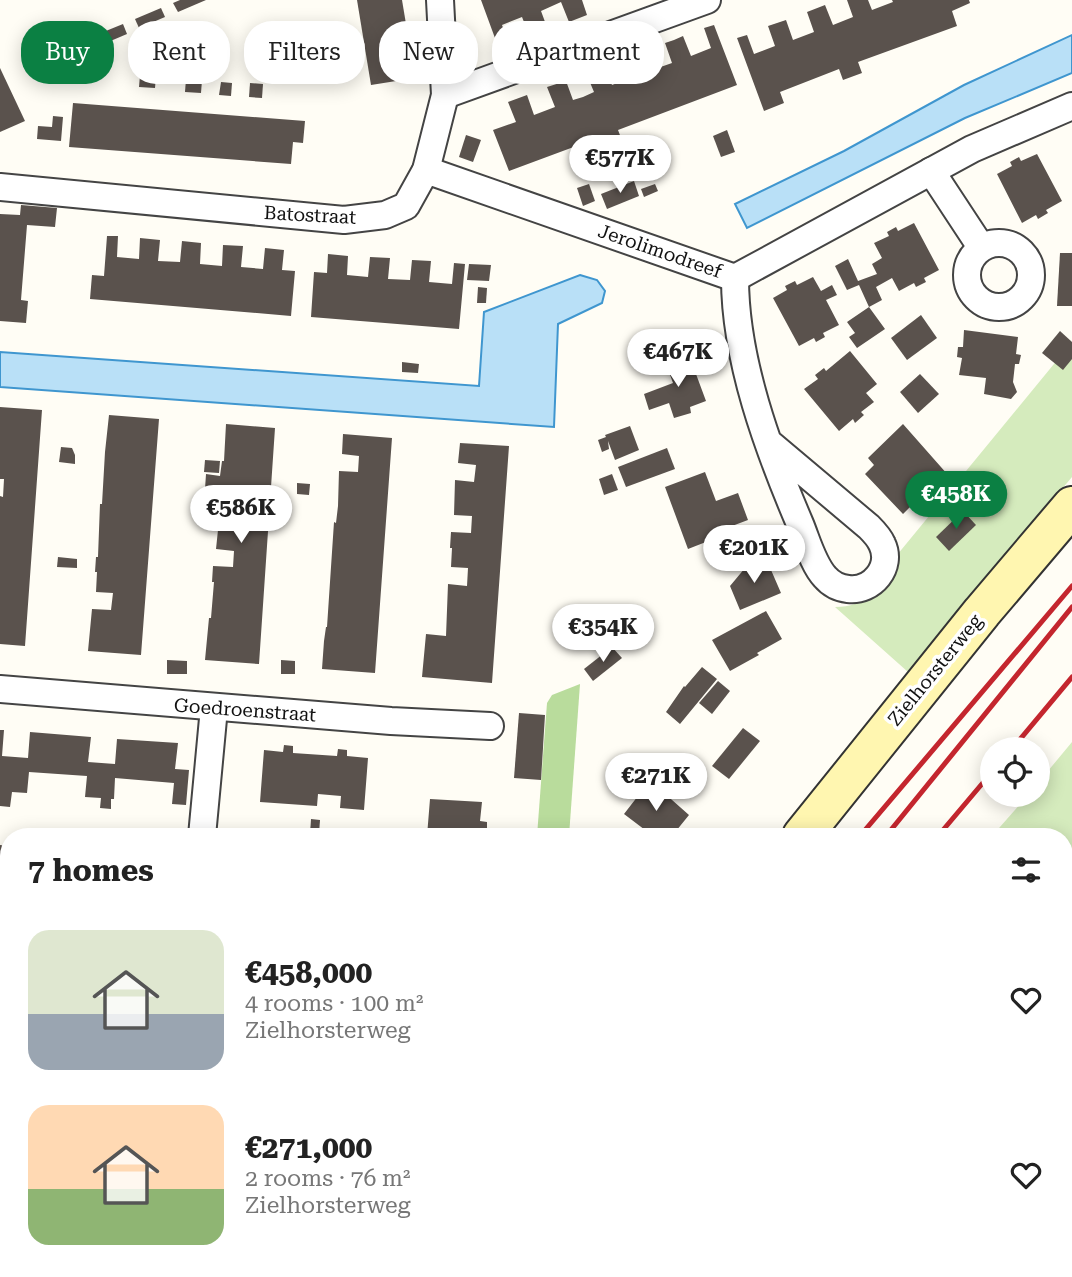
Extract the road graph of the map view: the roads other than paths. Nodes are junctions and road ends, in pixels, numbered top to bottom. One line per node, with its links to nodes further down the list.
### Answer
1 (440, 0): 3 (street, Batostraat)
2 (707, 0): 3 (street)
3 (445, 95): 5 (street, Batostraat)
4 (1072, 106): 6 (street, Jerolimodreef)
5 (426, 170): 7 (street, Batostraat); 9 (street, Jerolimodreef)
6 (931, 171): 8 (street); 9 (street, Jerolimodreef)
7 (0, 187)
8 (981, 247)
9 (735, 278): 10 (street, Jerolimodreef)
10 (768, 442): 10 (street, Jerolimodreef)
11 (1072, 506): 16 (main road, Zielhorsterweg)
12 (0, 689): 13 (street, Goedroenstraat)
13 (214, 708): 14 (street, Goedroenstraat); 15 (street)
14 (490, 726)
15 (203, 828)
16 (808, 828)

